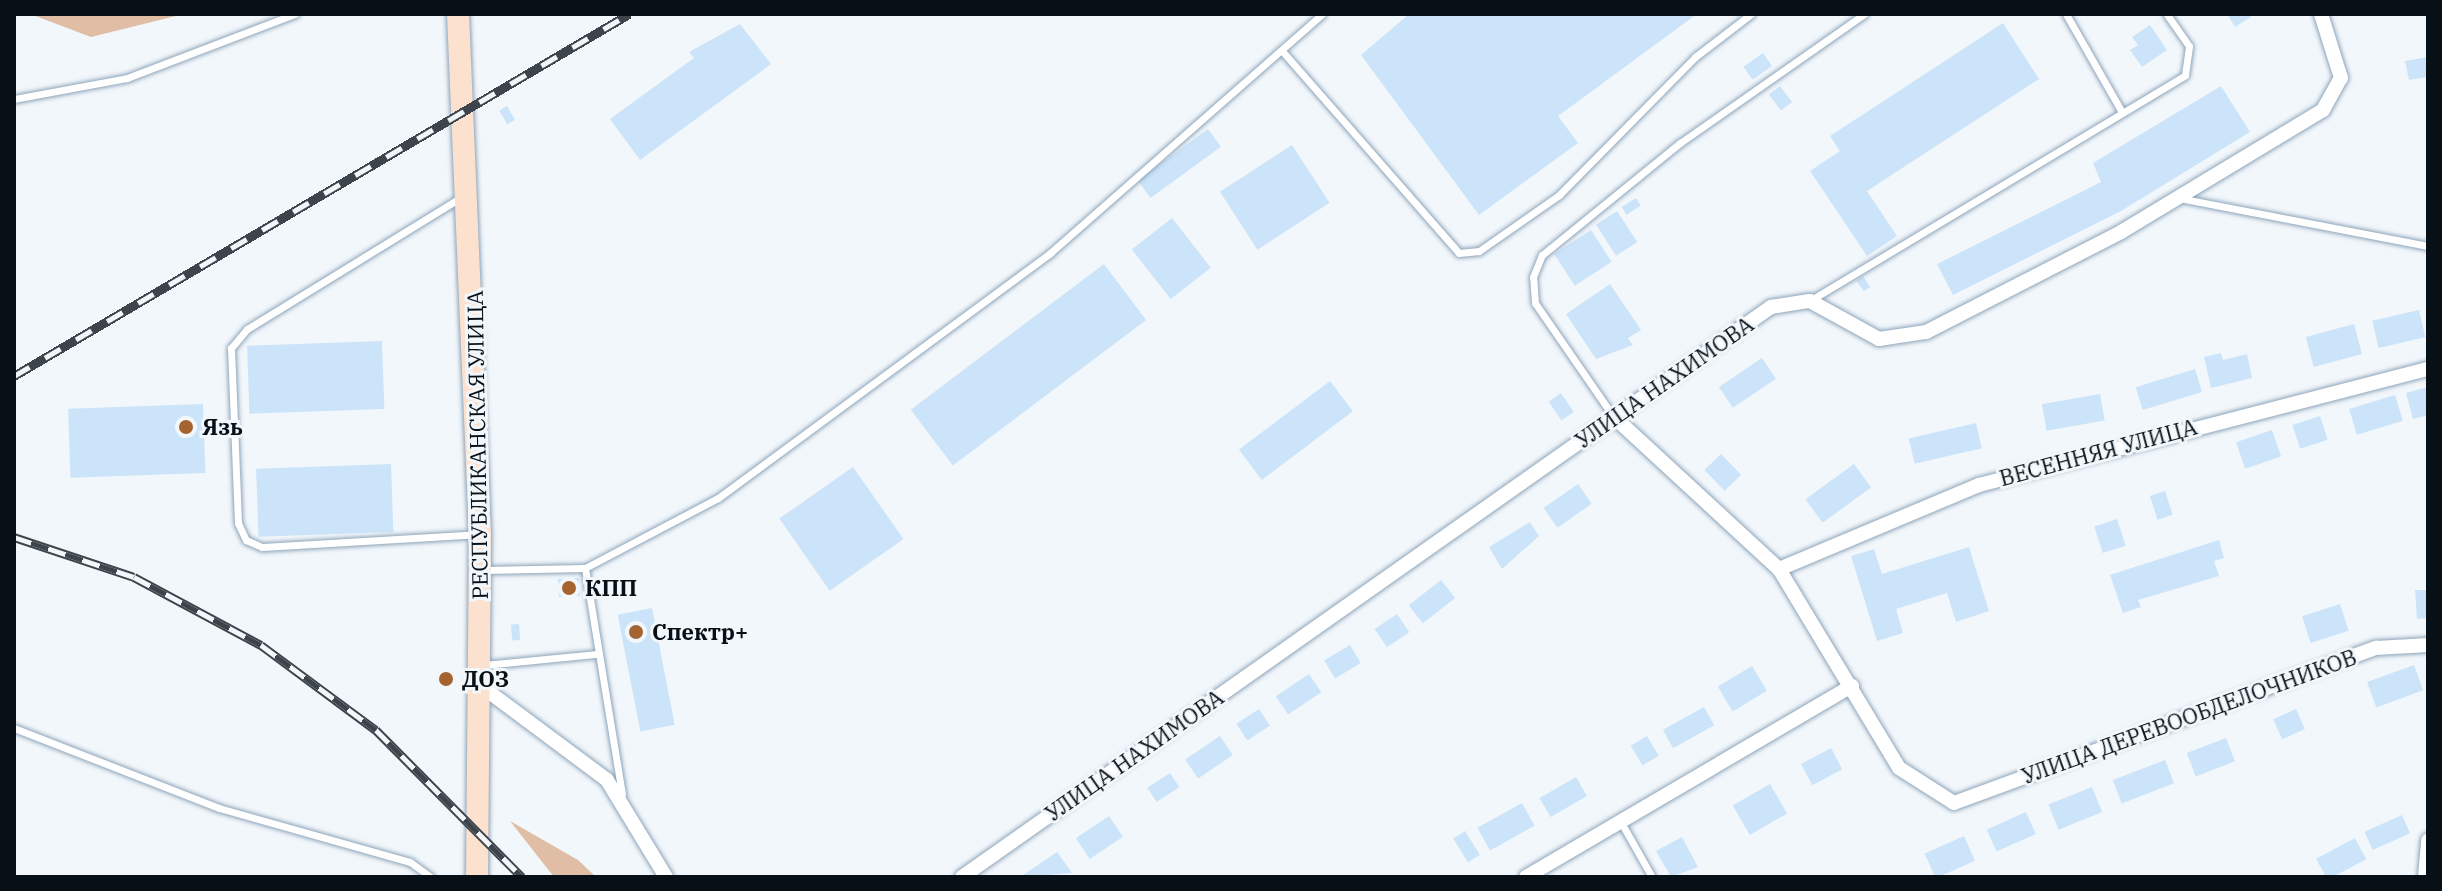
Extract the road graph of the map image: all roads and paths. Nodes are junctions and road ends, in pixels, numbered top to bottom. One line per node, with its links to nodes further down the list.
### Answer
1 (295, 14): 10 (lane)
2 (458, 14): 12 (main road, РЕСПУБЛИКАНСКАЯ УЛИЦА)
3 (1322, 14): 9 (lane)
4 (1751, 14): 9 (lane)
5 (1864, 14): 17 (lane)
6 (2066, 14): 11 (lane)
7 (2167, 14): 11 (lane)
8 (2321, 14): 13 (street)
9 (1283, 52): 19 (lane)
10 (14, 99)
11 (2122, 112): 15 (lane)
12 (471, 192): 18 (main road, РЕСПУБЛИКАНСКАЯ УЛИЦА); 18 (lane)
13 (2177, 198): 14 (lane); 15 (street)
14 (2428, 246)
15 (1810, 301): 17 (street, УЛИЦА НАХИМОВА)
16 (2428, 369): 20 (street, ВЕСЕННЯЯ УЛИЦА)
17 (1613, 416): 20 (street); 33 (street, УЛИЦА НАХИМОВА)
18 (480, 534): 21 (main road, РЕСПУБЛИКАНСКАЯ УЛИЦА)
19 (585, 568): 21 (lane); 23 (lane)
20 (1779, 569): 25 (street)
21 (481, 570): 24 (main road, РЕСПУБЛИКАНСКАЯ УЛИЦА)
22 (2428, 645): 25 (street, УЛИЦА ДЕРЕВООБДЕЛОЧНИКОВ)
23 (597, 654): 24 (lane); 27 (lane)
24 (481, 676): 27 (street); 31 (main road, РЕСПУБЛИКАНСКАЯ УЛИЦА)
25 (1852, 686): 28 (street)
26 (14, 728): 30 (lane)
27 (625, 800): 32 (street)
28 (1622, 824): 34 (street); 35 (lane)
29 (2428, 840): 36 (street)
30 (431, 877)
31 (477, 877)
32 (666, 877)
33 (962, 877)
34 (1526, 877)
35 (1652, 877)
36 (2425, 877)

